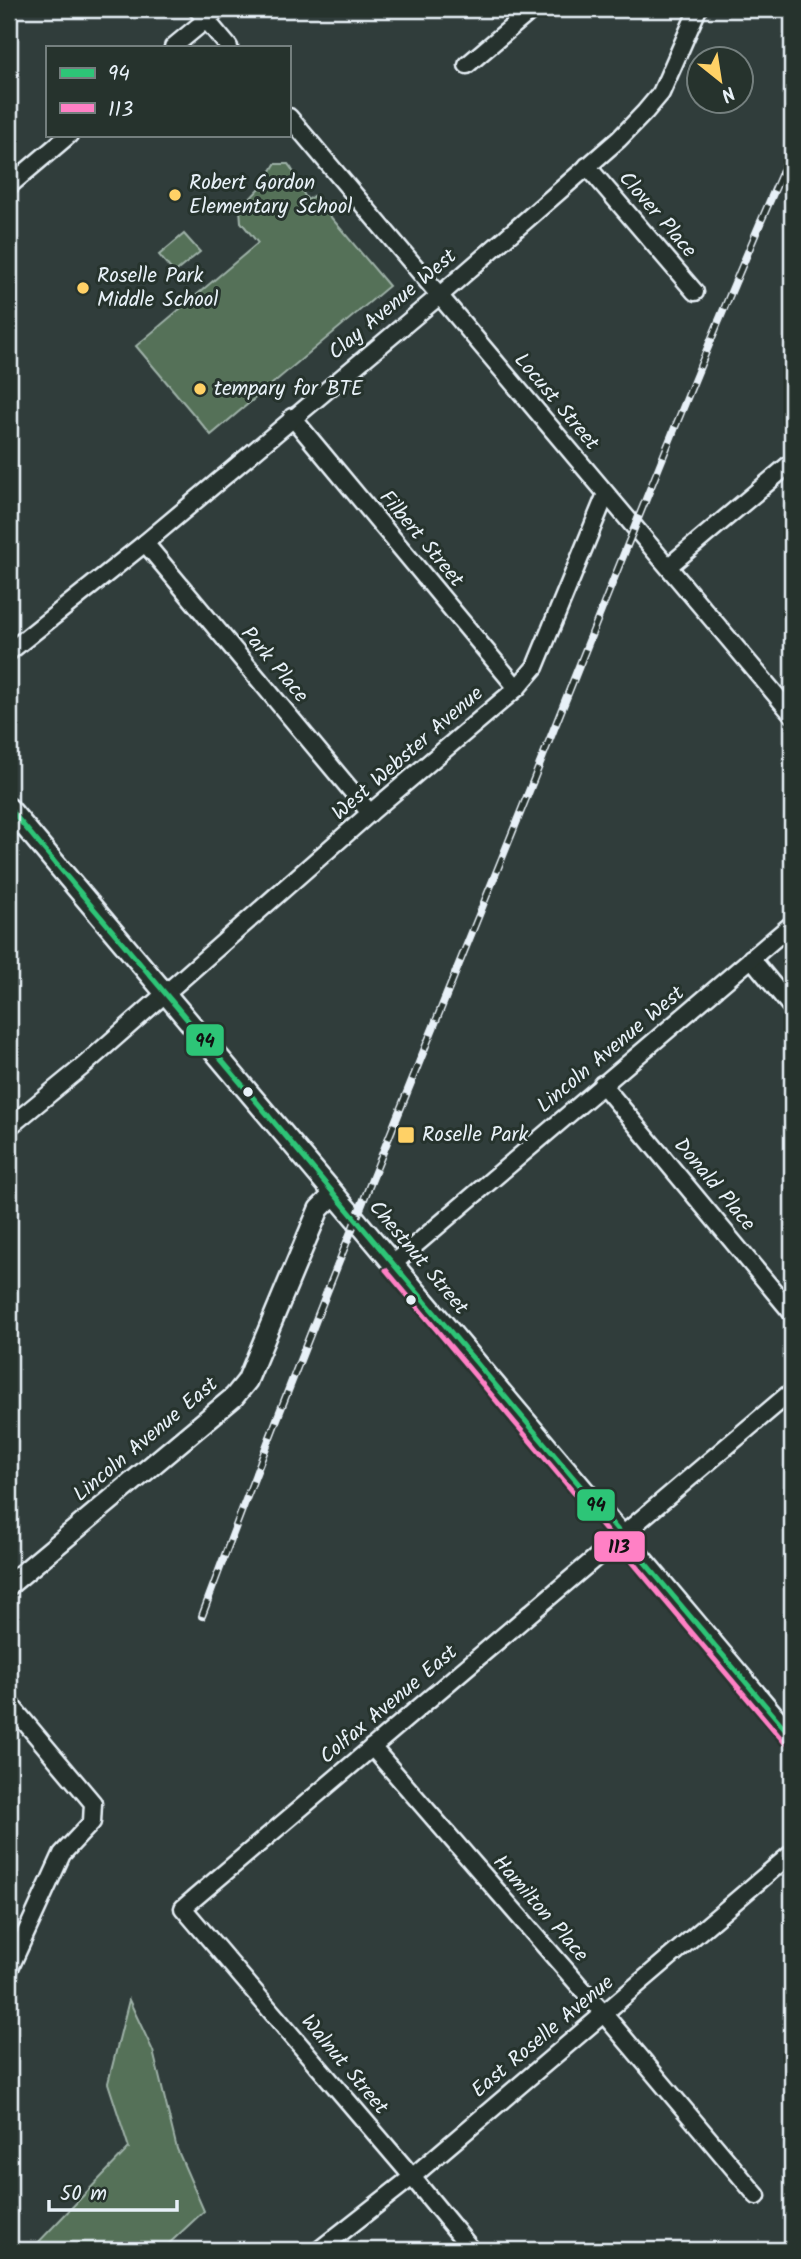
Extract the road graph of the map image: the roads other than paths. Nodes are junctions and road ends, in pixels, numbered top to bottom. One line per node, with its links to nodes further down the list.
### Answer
1 (219, 9): 4 (street)
2 (533, 9): 7 (street)
3 (698, 9): 10 (street, Clay Avenue West)
4 (202, 14): 5 (street); 6 (street)
5 (174, 46)
6 (228, 46)
7 (467, 65)
8 (290, 118): 13 (street, Locust Street)
9 (68, 136): 11 (street)
10 (587, 166): 12 (street, Clover Place); 13 (street, Clay Avenue West)
11 (9, 186)
12 (695, 292)
13 (439, 296): 14 (street, Clay Avenue West); 16 (street, Locust Street)
14 (292, 417): 17 (street, Clay Avenue West); 20 (street, Filbert Street)
15 (792, 463): 18 (street)
16 (606, 494): 18 (street, Locust Street); 20 (street, West Webster Avenue)
17 (145, 543): 19 (street, Clay Avenue West); 23 (street, Park Place)
18 (669, 566): 21 (street, Locust Street)
19 (9, 652)
20 (517, 688): 23 (street, West Webster Avenue)
21 (792, 714)
22 (9, 808): 26 (street, Chestnut Street)
23 (370, 813): 26 (street, West Webster Avenue)
24 (792, 924): 25 (street, Lincoln Avenue West)
25 (751, 958): 27 (street); 28 (street, Lincoln Avenue West)
26 (165, 993): 29 (street, West Webster Avenue); 30 (street, Chestnut Street)
27 (792, 1008)
28 (602, 1084): 31 (street, Lincoln Avenue West); 32 (street, Donald Place)
29 (9, 1127)
30 (334, 1194): 31 (street, Chestnut Street); 35 (street, Lincoln Avenue East)
31 (393, 1264): 34 (street, Chestnut Street)
32 (792, 1313)
33 (792, 1391): 34 (street, Colfax Avenue East)
34 (621, 1534): 37 (street, Chestnut Street); 38 (street, Colfax Avenue East)
35 (9, 1585)
36 (9, 1703): 41 (street)
37 (792, 1737)
38 (372, 1747): 40 (street, Colfax Avenue East); 42 (street, Hamilton Place)
39 (792, 1853): 42 (street, East Roselle Avenue)
40 (183, 1908): 43 (street, Walnut Street)
41 (9, 1970)
42 (603, 2013): 43 (street, East Roselle Avenue); 44 (street, Hamilton Place)
43 (412, 2177): 45 (street, East Roselle Avenue); 46 (street, Walnut Street)
44 (757, 2196)
45 (322, 2249)
46 (472, 2250)

